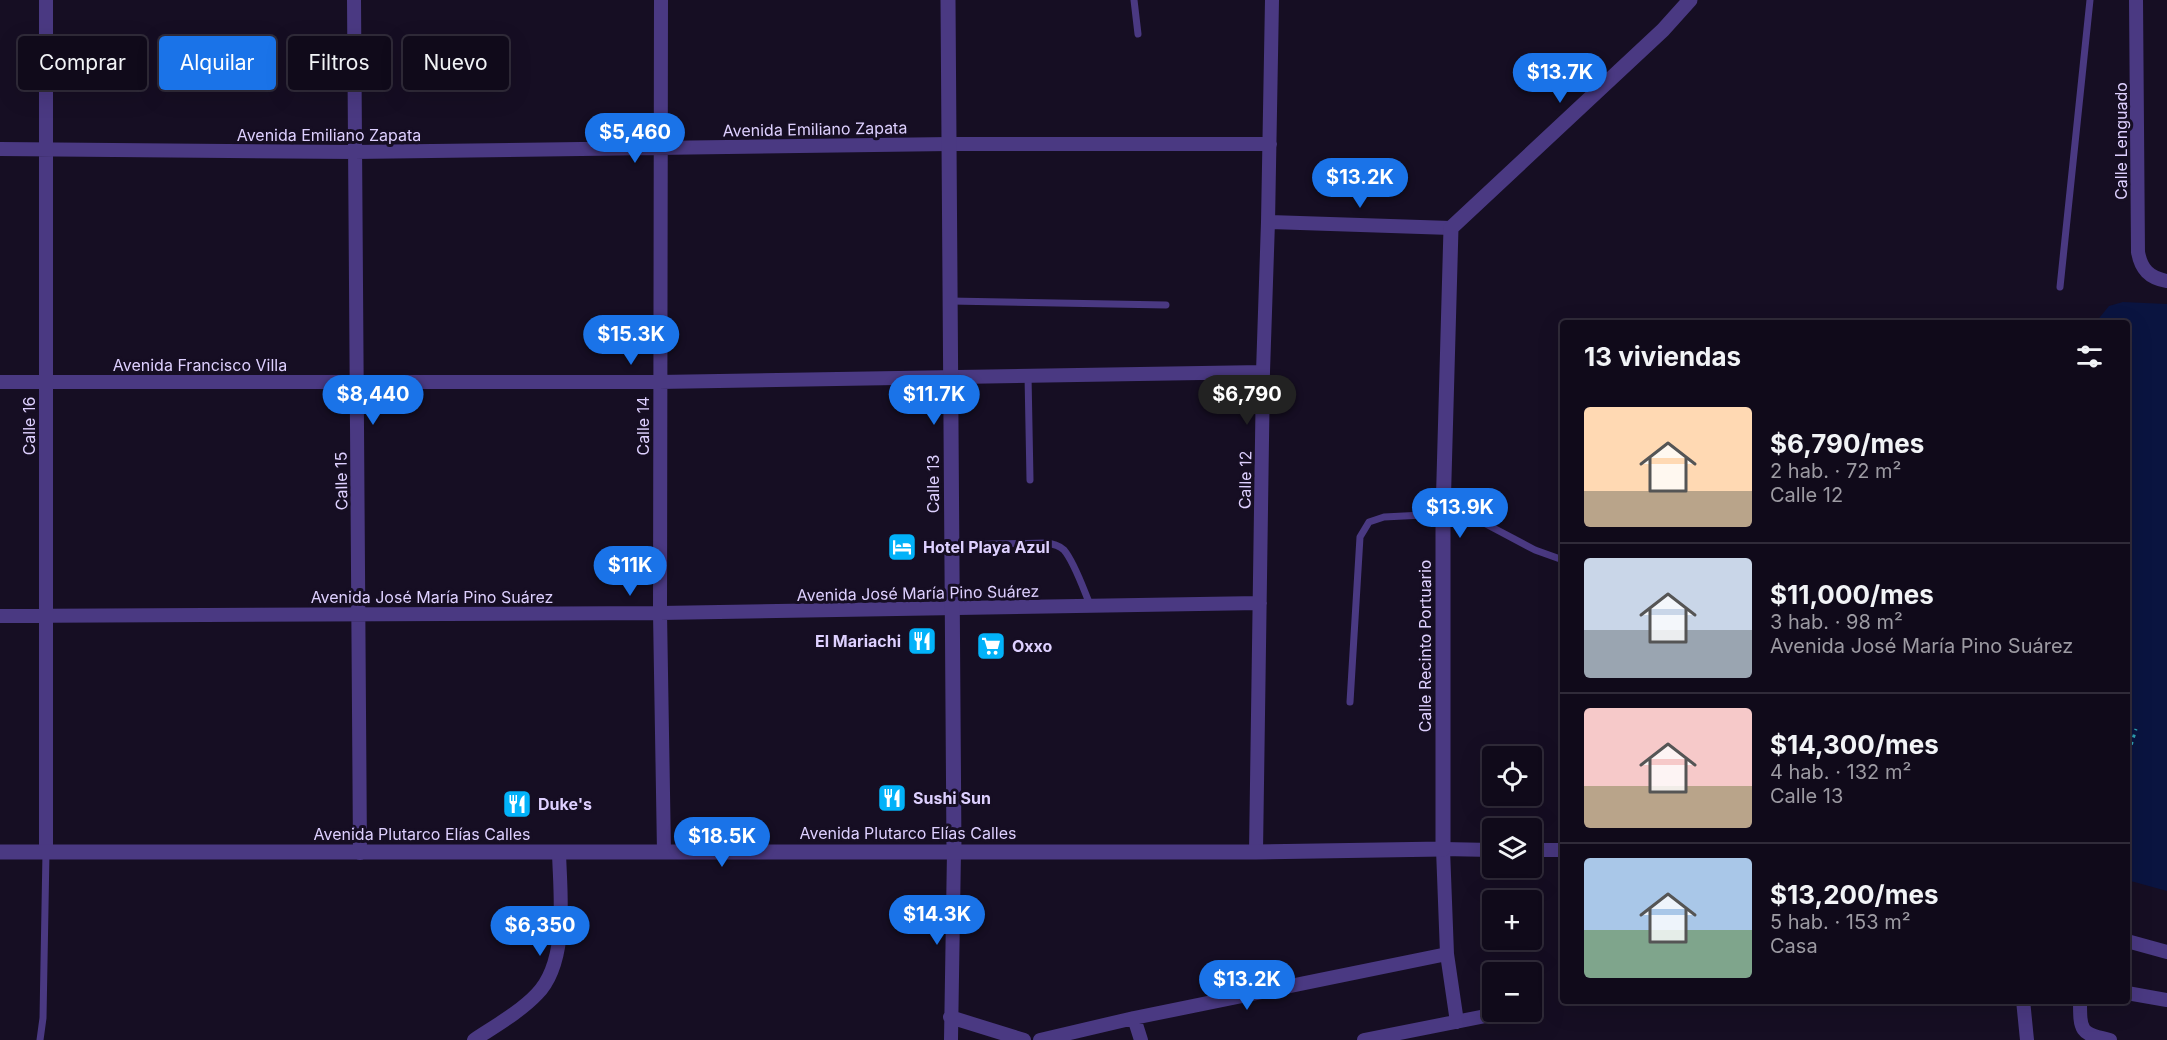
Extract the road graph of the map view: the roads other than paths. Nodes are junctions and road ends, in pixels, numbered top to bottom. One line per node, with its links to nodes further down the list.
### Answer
1 (46, 0): 15 (street, Calle 16)
2 (354, 0): 16 (street, Calle 15)
3 (661, 0): 13 (street, Calle 14)
4 (948, 0): 11 (street, Calle 13)
5 (1134, 0): 10 (lane)
6 (1272, 0): 12 (street, Calle 12)
7 (1690, 0): 18 (street)
8 (2090, 0): 20 (lane)
9 (2136, 0): 19 (street, Calle Lenguado)
10 (1138, 34)
11 (950, 144): 12 (street, Avenida Emiliano Zapata); 13 (street, Avenida Emiliano Zapata); 21 (street, Calle 13)
12 (1270, 144): 17 (street, Calle 12)
13 (661, 148): 16 (street, Avenida Emiliano Zapata); 29 (street, Calle 14)
14 (0, 149): 15 (street, Avenida Emiliano Zapata)
15 (47, 149): 16 (street, Avenida Emiliano Zapata); 28 (street, Calle 16)
16 (354, 152): 26 (street, Calle 15)
17 (1268, 222): 18 (street); 23 (street, Calle 12)
18 (1451, 228): 31 (street, Calle Recinto Portuario)
19 (2167, 281)
20 (2060, 287)
21 (950, 301): 22 (lane); 25 (street, Calle 13)
22 (1166, 305)
23 (1263, 372): 24 (street, Avenida Francisco Villa); 34 (street, Calle 12)
24 (1028, 375): 25 (street, Avenida Francisco Villa); 30 (lane)
25 (950, 376): 29 (street, Avenida Francisco Villa); 32 (street, Calle 13)
26 (356, 381): 28 (street, Avenida Francisco Villa); 29 (street, Avenida Francisco Villa); 37 (street, Calle 15)
27 (0, 382): 28 (street, Avenida Francisco Villa)
28 (46, 382): 40 (street, Calle 16)
29 (659, 382): 38 (street, Calle 14)
30 (1030, 480)
31 (1443, 514): 33 (lane); 41 (lane); 42 (street, Calle Recinto Portuario)
32 (951, 545): 35 (lane); 36 (street, Calle 13)
33 (1560, 559)
34 (1260, 603): 35 (street, Avenida José María Pino Suárez); 51 (street, Calle 12)
35 (1091, 607): 36 (street, Avenida José María Pino Suárez)
36 (952, 610): 38 (street, Avenida José María Pino Suárez); 46 (street, Calle 13)
37 (360, 613): 38 (street, Avenida José María Pino Suárez); 40 (street, Avenida José María Pino Suárez); 52 (street, Calle 15)
38 (660, 613): 50 (street, Calle 14)
39 (0, 615): 40 (street, Avenida José María Pino Suárez)
40 (45, 615): 48 (street, Calle 16)
41 (1350, 702)
42 (1443, 849): 43 (street, Avenida Plutarco Elías Calles); 51 (street, Avenida Plutarco Elías Calles); 54 (street)
43 (1482, 850)
44 (1542, 850): 45 (street)
45 (1560, 850)
46 (954, 851): 50 (street, Avenida Plutarco Elías Calles); 51 (street, Avenida Plutarco Elías Calles); 60 (street, Calle 13)
47 (0, 852): 48 (street, Avenida Plutarco Elías Calles)
48 (46, 852): 52 (street, Avenida Plutarco Elías Calles); 64 (lane)
49 (559, 852): 50 (street, Avenida Plutarco Elías Calles); 52 (street, Avenida Plutarco Elías Calles); 65 (street)
50 (664, 852)
51 (1256, 852)
52 (360, 853)
53 (2130, 942): 55 (street)
54 (1447, 954): 62 (street); 63 (street)
55 (2164, 955)
56 (2130, 994): 57 (street)
57 (2167, 1000)
58 (2023, 1004): 71 (street)
59 (2080, 1004): 72 (street)
60 (950, 1017): 66 (street, Calle 13); 67 (street)
61 (1482, 1017): 63 (street)
62 (1134, 1018): 68 (street); 69 (street)
63 (1457, 1022): 70 (street)
64 (40, 1040)
65 (474, 1040)
66 (951, 1040)
67 (1024, 1040)
68 (1040, 1040)
69 (1141, 1040)
70 (1364, 1040)
71 (2027, 1040)
72 (2110, 1040)

